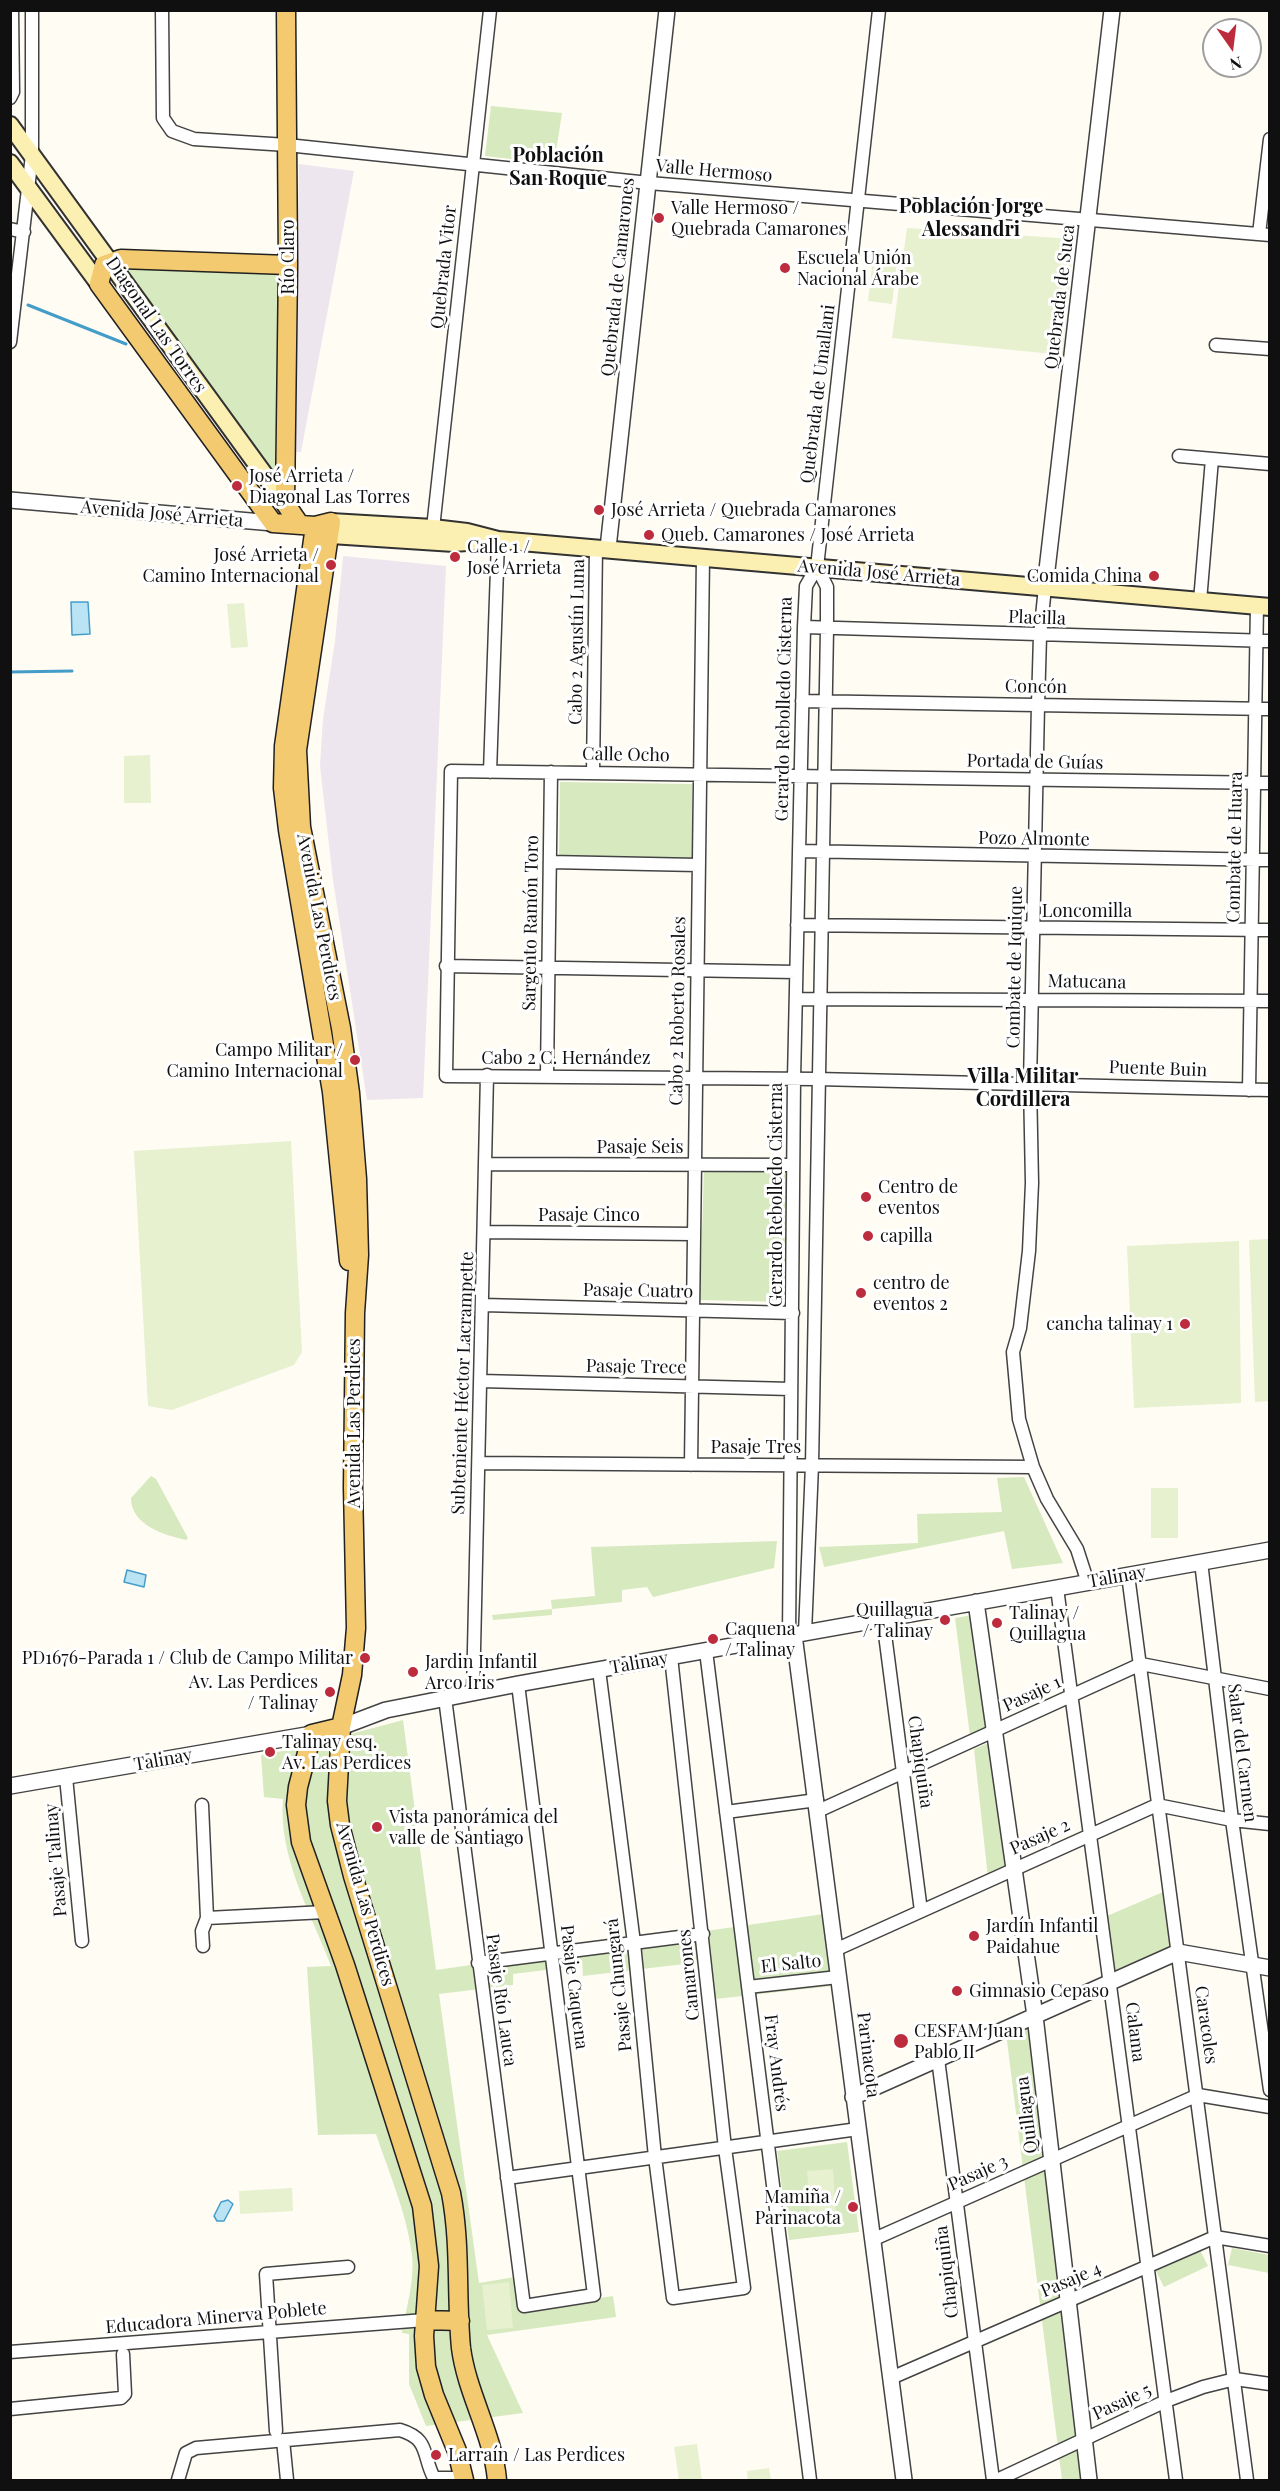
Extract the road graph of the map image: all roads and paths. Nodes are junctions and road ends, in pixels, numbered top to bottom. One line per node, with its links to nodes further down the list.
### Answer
1 (12, 10): 9 (street)
2 (32, 10): 13 (street)
3 (162, 10): 12 (street, Valle Hermoso)
4 (286, 10): 12 (main road, Río Claro)
5 (490, 10): 15 (street, Quebrada Vitor)
6 (667, 10): 16 (street, Quebrada de Camarones)
7 (879, 10): 18 (street, Quebrada de Umallani)
8 (1112, 10): 20 (street, Quebrada de Suca)
9 (10, 98)
10 (10, 125): 13 (main road, Diagonal Las Torres)
11 (1269, 139): 19 (street)
12 (287, 145): 15 (street, Valle Hermoso); 25 (main road, Río Claro)
13 (32, 155): 17 (street); 24 (main road, Diagonal Las Torres)
14 (10, 163): 17 (main road, Diagonal Las Torres)
15 (473, 166): 16 (street, Valle Hermoso); 37 (street, Quebrada Vitor)
16 (648, 183): 18 (street, Valle Hermoso); 39 (street, Quebrada de Camarones)
17 (29, 188): 22 (street); 26 (main road, Diagonal Las Torres)
18 (858, 201): 20 (street, Valle Hermoso); 41 (street, Quebrada de Umallani)
19 (1266, 210): 23 (street)
20 (1088, 221): 23 (street, Valle Hermoso); 42 (street, Quebrada de Suca)
21 (10, 229): 22 (street)
22 (24, 232): 27 (street)
23 (1264, 234)
24 (110, 260): 25 (main road); 26 (main road); 34 (main road, Diagonal Las Torres)
25 (288, 265): 34 (main road, Río Claro)
26 (99, 284): 35 (main road, Diagonal Las Torres)
27 (10, 342)
28 (1216, 345): 29 (street)
29 (1269, 349)
30 (1179, 456): 31 (street)
31 (1212, 459): 32 (street); 43 (street)
32 (1269, 464)
33 (10, 500): 35 (street, Avenida José Arrieta)
34 (285, 503): 36 (main road, Diagonal Las Torres)
35 (273, 523): 36 (main road, Avenida José Arrieta)
36 (319, 527): 37 (main road, Avenida José Arrieta); 38 (main road, Avenida José Arrieta); 126 (main road, Avenida Las Perdices)
37 (433, 528): 38 (main road, Avenida José Arrieta)
38 (493, 539): 39 (main road, Avenida José Arrieta); 54 (street)
39 (602, 548): 40 (main road, Avenida José Arrieta); 56 (street, Cabo 2 Agustín Luna)
40 (703, 557): 41 (main road, Avenida José Arrieta); 57 (street, Cabo 2 Roberto Rosales)
41 (817, 567): 42 (main road, Avenida José Arrieta); 45 (street, Gerardo Rebolledo Cisterna); 46 (street)
42 (1045, 587): 43 (main road, Avenida José Arrieta); 47 (street, Combate de Iquique)
43 (1200, 601): 44 (main road, Avenida José Arrieta)
44 (1263, 606): 48 (street, Combate de Huara)
45 (804, 627): 46 (street, Placilla); 49 (street, Gerardo Rebolledo Cisterna)
46 (827, 629): 47 (street, Placilla); 50 (street)
47 (1040, 636): 48 (street, Placilla); 51 (street, Combate de Iquique)
48 (1263, 641): 52 (street, Combate de Huara)
49 (802, 701): 50 (street, Concón); 58 (street, Gerardo Rebolledo Cisterna)
50 (826, 702): 51 (street, Concón); 59 (street)
51 (1038, 705): 52 (street, Concón); 60 (street, Combate de Iquique)
52 (1256, 708): 53 (street, Concón); 61 (street, Combate de Huara)
53 (1269, 709)
54 (490, 772): 55 (street, Calle Ocho); 75 (street, Calle Ocho)
55 (551, 772): 56 (street, Calle Ocho); 68 (street, Sargento Ramón Toro)
56 (593, 773): 57 (street, Calle Ocho)
57 (700, 774): 58 (street, Calle Ocho); 69 (street, Cabo 2 Roberto Rosales)
58 (801, 775): 59 (street, Portada de Guías); 63 (street, Gerardo Rebolledo Cisterna)
59 (824, 776): 60 (street, Portada de Guías); 64 (street)
60 (1037, 781): 61 (street, Portada de Guías); 65 (street, Combate de Iquique)
61 (1254, 782): 62 (street, Portada de Guías); 66 (street, Combate de Huara)
62 (1269, 783)
63 (799, 851): 64 (street, Pozo Almonte); 71 (street, Gerardo Rebolledo Cisterna)
64 (822, 853): 65 (street, Pozo Almonte); 70 (street)
65 (1035, 857): 66 (street, Pozo Almonte); 72 (street, Combate de Iquique)
66 (1253, 860): 67 (street, Pozo Almonte); 73 (street, Combate de Huara)
67 (1269, 860)
68 (550, 862): 69 (street); 76 (street, Sargento Ramón Toro)
69 (698, 865): 77 (street, Cabo 2 Roberto Rosales)
70 (821, 924): 71 (street, Loncomilla); 72 (street, Loncomilla); 80 (street)
71 (797, 925): 78 (street, Gerardo Rebolledo Cisterna)
72 (1035, 928): 73 (street, Loncomilla); 81 (street, Combate de Iquique)
73 (1252, 929): 74 (street, Loncomilla); 82 (street, Combate de Huara)
74 (1269, 930)
75 (446, 966): 76 (street); 84 (street, Cabo 2 C. Hernández)
76 (548, 968): 77 (street); 85 (street, Sargento Ramón Toro)
77 (697, 970): 78 (street); 86 (street, Cabo 2 Roberto Rosales)
78 (796, 972): 79 (street, Gerardo Rebolledo Cisterna)
79 (796, 999): 80 (street, Matucana); 87 (street, Gerardo Rebolledo Cisterna)
80 (819, 999): 81 (street, Matucana); 88 (street)
81 (1032, 999): 82 (street, Matucana); 89 (street, Combate de Iquique)
82 (1250, 1001): 83 (street, Matucana); 90 (street, Combate de Huara)
83 (1269, 1001)
84 (487, 1075): 85 (street, Cabo 2 C. Hernández); 92 (street, Subteniente Héctor Lacrampette)
85 (547, 1075): 86 (street, Cabo 2 C. Hernández)
86 (696, 1077): 87 (street, Cabo 2 C. Hernández); 93 (street, Cabo 2 Roberto Rosales)
87 (794, 1079): 88 (street, Puente Buin); 94 (street, Gerardo Rebolledo Cisterna)
88 (817, 1079): 89 (street, Puente Buin); 106 (street)
89 (1030, 1083): 90 (street, Puente Buin); 107 (street, Combate de Iquique)
90 (1249, 1090): 91 (street, Puente Buin)
91 (1269, 1090)
92 (486, 1164): 93 (street, Pasaje Seis); 95 (street, Subteniente Héctor Lacrampette)
93 (694, 1165): 94 (street, Pasaje Seis); 96 (street, Cabo 2 Roberto Rosales)
94 (793, 1166): 99 (street, Gerardo Rebolledo Cisterna)
95 (485, 1232): 96 (street, Pasaje Cinco); 97 (street, Subteniente Héctor Lacrampette)
96 (694, 1234): 98 (street, Cabo 2 Roberto Rosales)
97 (483, 1305): 98 (street, Pasaje Cuatro); 100 (street, Subteniente Héctor Lacrampette)
98 (693, 1310): 99 (street, Pasaje Cuatro); 101 (street, Cabo 2 Roberto Rosales)
99 (793, 1313): 102 (street, Gerardo Rebolledo Cisterna)
100 (481, 1381): 101 (street, Pasaje Trece); 103 (street, Subteniente Héctor Lacrampette)
101 (692, 1386): 102 (street, Pasaje Trece); 105 (street, Cabo 2 Roberto Rosales)
102 (791, 1389): 104 (street, Gerardo Rebolledo Cisterna)
103 (478, 1463): 105 (street, Pasaje Tres); 123 (street, Subteniente Héctor Lacrampette)
104 (791, 1464): 105 (street, Pasaje Tres); 106 (street, Pasaje Tres); 115 (street, Gerardo Rebolledo Cisterna)
105 (690, 1465)
106 (812, 1466): 107 (street, Pasaje Tres); 115 (street)
107 (1033, 1467): 111 (street, Combate de Iquique)
108 (1269, 1550): 109 (street, Talinay)
109 (1201, 1562): 110 (street, Talinay); 120 (street, Salar del Carmen)
110 (1128, 1575): 111 (street, Talinay); 118 (street, Caracoles)
111 (1088, 1582): 112 (street, Talinay)
112 (1057, 1588): 113 (street, Talinay); 124 (street, Calama)
113 (976, 1602): 114 (street, Talinay); 127 (street, Quillagua)
114 (883, 1619): 115 (street, Talinay); 129 (street, Chapiquiña)
115 (796, 1635): 116 (street, Talinay); 134 (street, Parinacota)
116 (706, 1651): 117 (street, Talinay); 135 (street, Fray Andrés)
117 (671, 1657): 119 (street, Talinay); 143 (street, Camarones)
118 (1141, 1664): 120 (street); 124 (street, Pasaje 1); 133 (street, Caracoles)
119 (598, 1670): 121 (street, Talinay); 145 (street, Pasaje Chungará)
120 (1214, 1681): 122 (street); 136 (street, Salar del Carmen)
121 (518, 1684): 123 (street, Talinay); 149 (street, Pasaje Caquena)
122 (1269, 1689)
123 (473, 1693): 125 (street, Talinay)
124 (1072, 1695): 127 (street, Pasaje 1); 138 (street, Calama)
125 (445, 1698): 126 (street, Talinay); 150 (street, Pasaje Río Lauca)
126 (341, 1727): 128 (main road, Talinay); 180 (main road, Avenida Las Perdices)
127 (994, 1731): 129 (street, Pasaje 1); 139 (street, Quillagua)
128 (312, 1734): 130 (street, Talinay); 141 (main road, Avenida Las Perdices)
129 (903, 1773): 134 (street, Pasaje 1); 140 (street, Chapiquiña)
130 (66, 1777): 131 (street, Talinay); 144 (street, Pasaje Talinay)
131 (10, 1786)
132 (202, 1805): 142 (street)
133 (1157, 1805): 136 (street); 138 (street, Pasaje 2); 148 (street, Caracoles)
134 (818, 1806): 135 (street, Pasaje 1); 147 (street, Parinacota)
135 (726, 1812): 155 (street, Fray Andrés)
136 (1232, 1820): 137 (street); 151 (street, Salar del Carmen)
137 (1269, 1824)
138 (1089, 1835): 139 (street, Pasaje 2); 154 (street, Calama)
139 (1014, 1868): 140 (street, Pasaje 2); 156 (street, Quillagua)
140 (921, 1911): 147 (street, Pasaje 2)
141 (325, 1912): 142 (street); 179 (main road, Avenida Las Perdices)
142 (207, 1918): 146 (street)
143 (703, 1934): 145 (street); 165 (street, Camarones)
144 (82, 1941)
145 (634, 1943): 149 (street); 166 (street, Pasaje Chungará)
146 (203, 1946)
147 (835, 1950): 153 (street, Parinacota)
148 (1178, 1952): 151 (street); 154 (street); 159 (street, Caracoles)
149 (552, 1954): 150 (street); 168 (street, Pasaje Caquena)
150 (478, 1963): 169 (street, Pasaje Río Lauca)
151 (1251, 1965): 152 (street); 158 (street, Salar del Carmen)
152 (1269, 1968)
153 (838, 1977): 155 (street, El Salto); 160 (street, Parinacota)
154 (1110, 1982): 156 (street); 162 (street, Calama)
155 (748, 1987): 164 (street, Fray Andrés)
156 (1035, 2016): 157 (street); 167 (street, Quillagua)
157 (938, 2059): 160 (street); 170 (street, Chapiquiña)
158 (1269, 2090)
159 (1198, 2095): 161 (street); 162 (street, Pasaje 3); 171 (street, Caracoles)
160 (853, 2097): 163 (street, Parinacota)
161 (1269, 2108)
162 (1129, 2126): 167 (street, Pasaje 3); 174 (street, Calama)
163 (858, 2129): 164 (street); 172 (street, Parinacota)
164 (768, 2142): 165 (street); 196 (street, Fray Andrés)
165 (725, 2148): 166 (street); 176 (street, Camarones)
166 (655, 2157): 168 (street); 176 (street, Pasaje Chungará)
167 (1052, 2160): 170 (street, Pasaje 3); 177 (street, Quillagua)
168 (578, 2168): 169 (street); 178 (street, Pasaje Caquena)
169 (507, 2178): 178 (street, Pasaje Río Lauca)
170 (957, 2203): 172 (street, Pasaje 3); 182 (street, Chapiquiña)
171 (1215, 2237): 173 (street); 174 (street, Pasaje 4); 186 (street, Caracoles)
172 (872, 2240): 185 (street, Parinacota)
173 (1269, 2246)
174 (1147, 2266): 177 (street, Pasaje 4); 188 (street, Calama)
175 (348, 2267): 181 (street)
176 (673, 2298)
177 (1068, 2300): 182 (street, Pasaje 4); 191 (street, Quillagua)
178 (524, 2306)
179 (425, 2320): 180 (main road); 181 (street, Educadora Minerva Poblete); 192 (main road, Avenida Las Perdices)
180 (460, 2321): 195 (main road, Avenida Las Perdices)
181 (268, 2331): 183 (street, Educadora Minerva Poblete); 190 (street)
182 (973, 2342): 185 (street, Pasaje 4); 198 (street, Chapiquiña)
183 (10, 2352)
184 (123, 2354): 189 (street)
185 (891, 2378): 197 (street, Parinacota)
186 (1235, 2379): 187 (street, Pasaje 5); 188 (street, Pasaje 5); 201 (street, Caracoles)
187 (1269, 2384)
188 (1166, 2401): 191 (street, Pasaje 5); 200 (street, Calama)
189 (10, 2409)
190 (279, 2436): 192 (street); 193 (street); 194 (street)
191 (1085, 2439): 198 (street, Pasaje 5); 199 (street, Quillagua)
192 (464, 2480)
193 (178, 2481)
194 (287, 2481)
195 (497, 2481)
196 (810, 2481)
197 (904, 2481)
198 (995, 2481)
199 (1089, 2481)
200 (1176, 2481)
201 (1247, 2481)

